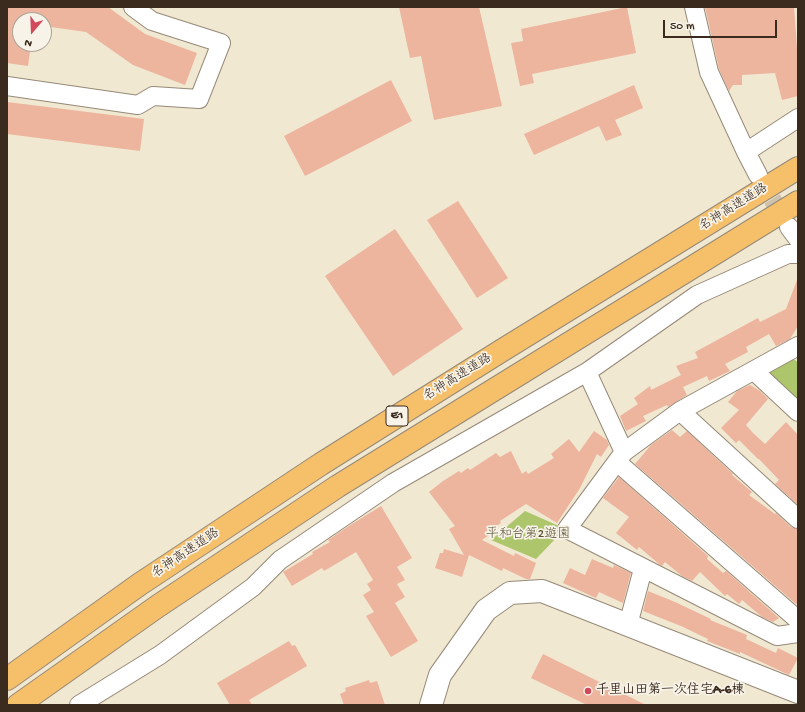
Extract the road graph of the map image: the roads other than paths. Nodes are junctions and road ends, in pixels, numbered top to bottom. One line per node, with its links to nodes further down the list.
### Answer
1 (133, 7): 3 (street)
2 (694, 7): 5 (street)
3 (7, 86)
4 (798, 118): 5 (street)
5 (746, 152): 7 (street)
6 (798, 168): 21 (highway, 名神高速道路 / E1)
7 (758, 175)
8 (798, 202): 23 (highway, E1)
9 (798, 254): 11 (street)
10 (798, 346): 12 (street)
11 (587, 372): 15 (street); 24 (street)
12 (754, 372): 13 (street); 14 (street)
13 (680, 411): 15 (street); 16 (street)
14 (798, 412)
15 (620, 457): 17 (street); 18 (street)
16 (798, 519)
17 (643, 569): 19 (street); 20 (street)
18 (798, 620)
19 (628, 625): 22 (street); 25 (street)
20 (798, 633)
21 (7, 679)
22 (798, 692)
23 (18, 705)
24 (79, 705)
25 (431, 705)

